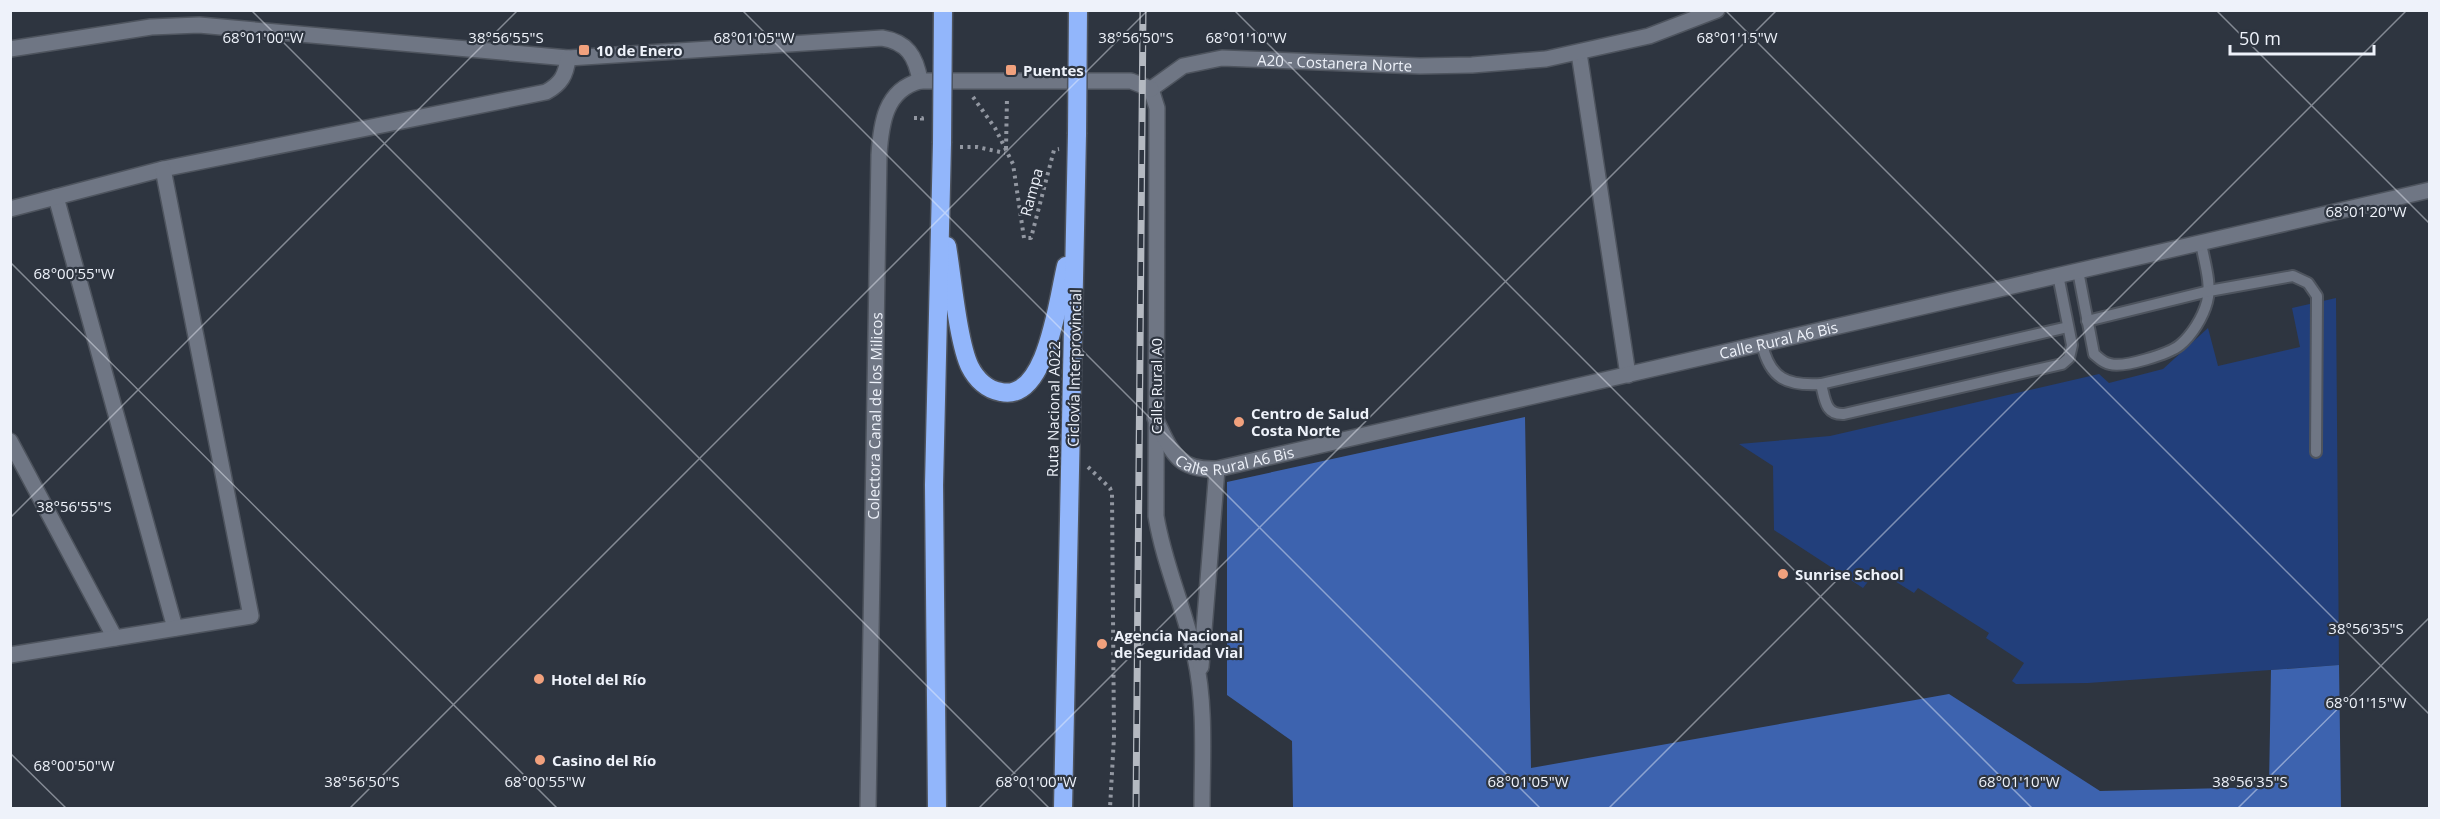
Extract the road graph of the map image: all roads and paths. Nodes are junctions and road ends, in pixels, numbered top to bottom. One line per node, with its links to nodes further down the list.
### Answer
1 (943, 10): 17 (highway, bridge)
2 (1078, 10): 11 (highway, Ruta Nacional A022, bridge)
3 (1717, 10): 5 (street, A20 - Costanera Norte)
4 (10, 49): 6 (street)
5 (1579, 52): 10 (street, A20 - Costanera Norte); 27 (street)
6 (568, 58): 7 (street); 14 (street)
7 (920, 81): 8 (street); 38 (street, Colectora Canal de los Milicos)
8 (963, 81): 9 (street); 13 (path)
9 (1008, 81): 10 (street); 13 (path)
10 (1151, 89): 29 (street, Calle Rural A0)
11 (1069, 138): 13 (path, Rampa); 19 (highway, Ruta Nacional A022)
12 (977, 147): 13 (path)
13 (1006, 153)
14 (163, 169): 16 (street); 34 (street)
15 (2430, 190): 20 (street, Calle Rural A6 Bis)
16 (56, 197): 18 (street); 34 (street)
17 (940, 202): 19 (highway); 39 (highway)
18 (10, 209)
19 (1074, 232): 40 (highway, Ruta Nacional A022)
20 (2201, 243): 21 (street, Calle Rural A6 Bis); 23 (lane)
21 (2078, 271): 22 (street, Calle Rural A6 Bis); 24 (lane)
22 (2058, 275): 25 (lane); 26 (street, Calle Rural A6 Bis)
23 (2209, 291): 24 (lane); 24 (lane); 31 (lane)
24 (2087, 321)
25 (2068, 327): 28 (lane); 28 (lane)
26 (1762, 344): 27 (street, Calle Rural A6 Bis); 28 (lane)
27 (1628, 375): 33 (street, Calle Rural A6 Bis)
28 (1821, 384)
29 (1155, 418): 33 (street, Calle Rural A6 Bis); 37 (street, Calle Rural A0)
30 (10, 441): 35 (street)
31 (2316, 452)
32 (1084, 459): 41 (path, Ciclovía Interprovincial)
33 (1216, 469): 37 (street, Calle Rural A0)
34 (175, 628): 35 (street)
35 (115, 638): 36 (street)
36 (10, 655)
37 (1199, 679): 42 (street, Calle Rural A0)
38 (868, 808)
39 (937, 808)
40 (1063, 808)
41 (1110, 808)
42 (1202, 808)

